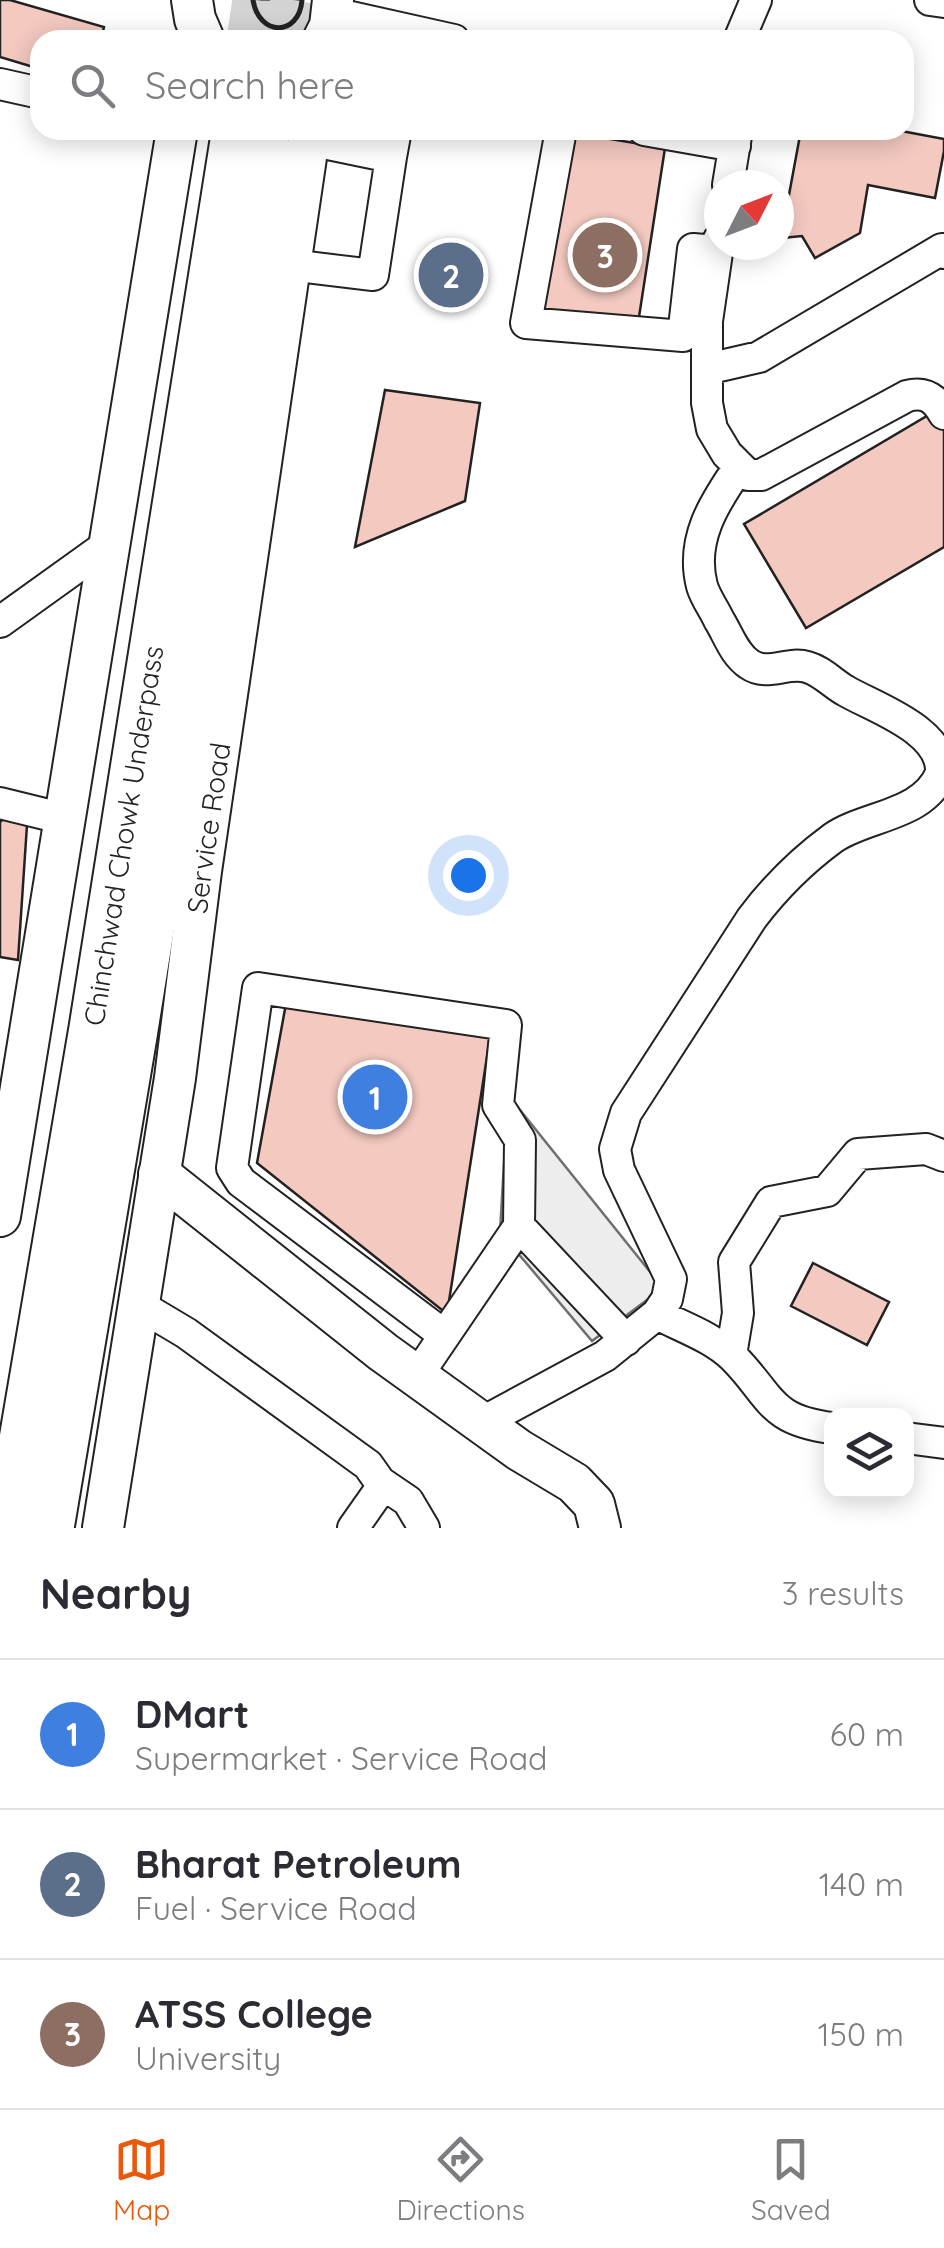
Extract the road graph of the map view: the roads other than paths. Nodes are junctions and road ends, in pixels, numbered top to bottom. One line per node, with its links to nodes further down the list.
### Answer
1 (756, 0): 6 (street)
2 (930, 0): 3 (street)
3 (944, 2)
4 (327, 26): 5 (street)
5 (365, 30)
6 (744, 30)
7 (0, 84): 8 (street)
8 (30, 91)
9 (175, 140): 22 (main road)
10 (280, 140): 13 (street); 18 (main road, Service Road); 41 (highway, Chinchwad Chowk Underpass); 42 (highway, Chinchwad Chowk Underpass)
11 (559, 140): 15 (street)
12 (736, 140): 14 (street)
13 (393, 144): 18 (street)
14 (731, 170)
15 (704, 247)
16 (944, 253): 19 (street)
17 (716, 260): 19 (street)
18 (290, 265): 27 (main road, Service Road)
19 (707, 368): 21 (street)
20 (944, 414): 21 (street)
21 (739, 466): 31 (street)
22 (110, 543): 23 (street); 25 (main road)
23 (0, 622)
24 (0, 803): 25 (street)
25 (65, 819): 28 (main road)
26 (944, 1156): 34 (street)
27 (160, 1174): 30 (main road, Service Road); 35 (main road)
28 (0, 1216)
29 (519, 1226): 32 (street); 32 (street); 33 (street)
30 (138, 1305): 40 (street); 43 (main road, Service Road)
31 (657, 1314): 33 (street); 34 (street)
32 (444, 1335): 35 (street)
33 (626, 1340): 36 (street)
34 (731, 1355): 37 (street)
35 (417, 1376): 36 (main road)
36 (481, 1422): 46 (main road)
37 (824, 1426)
38 (914, 1439): 39 (street)
39 (944, 1443)
40 (380, 1482): 44 (street); 45 (street)
41 (7, 1528)
42 (51, 1528)
43 (102, 1528)
44 (353, 1528)
45 (424, 1528)
46 (600, 1528)

